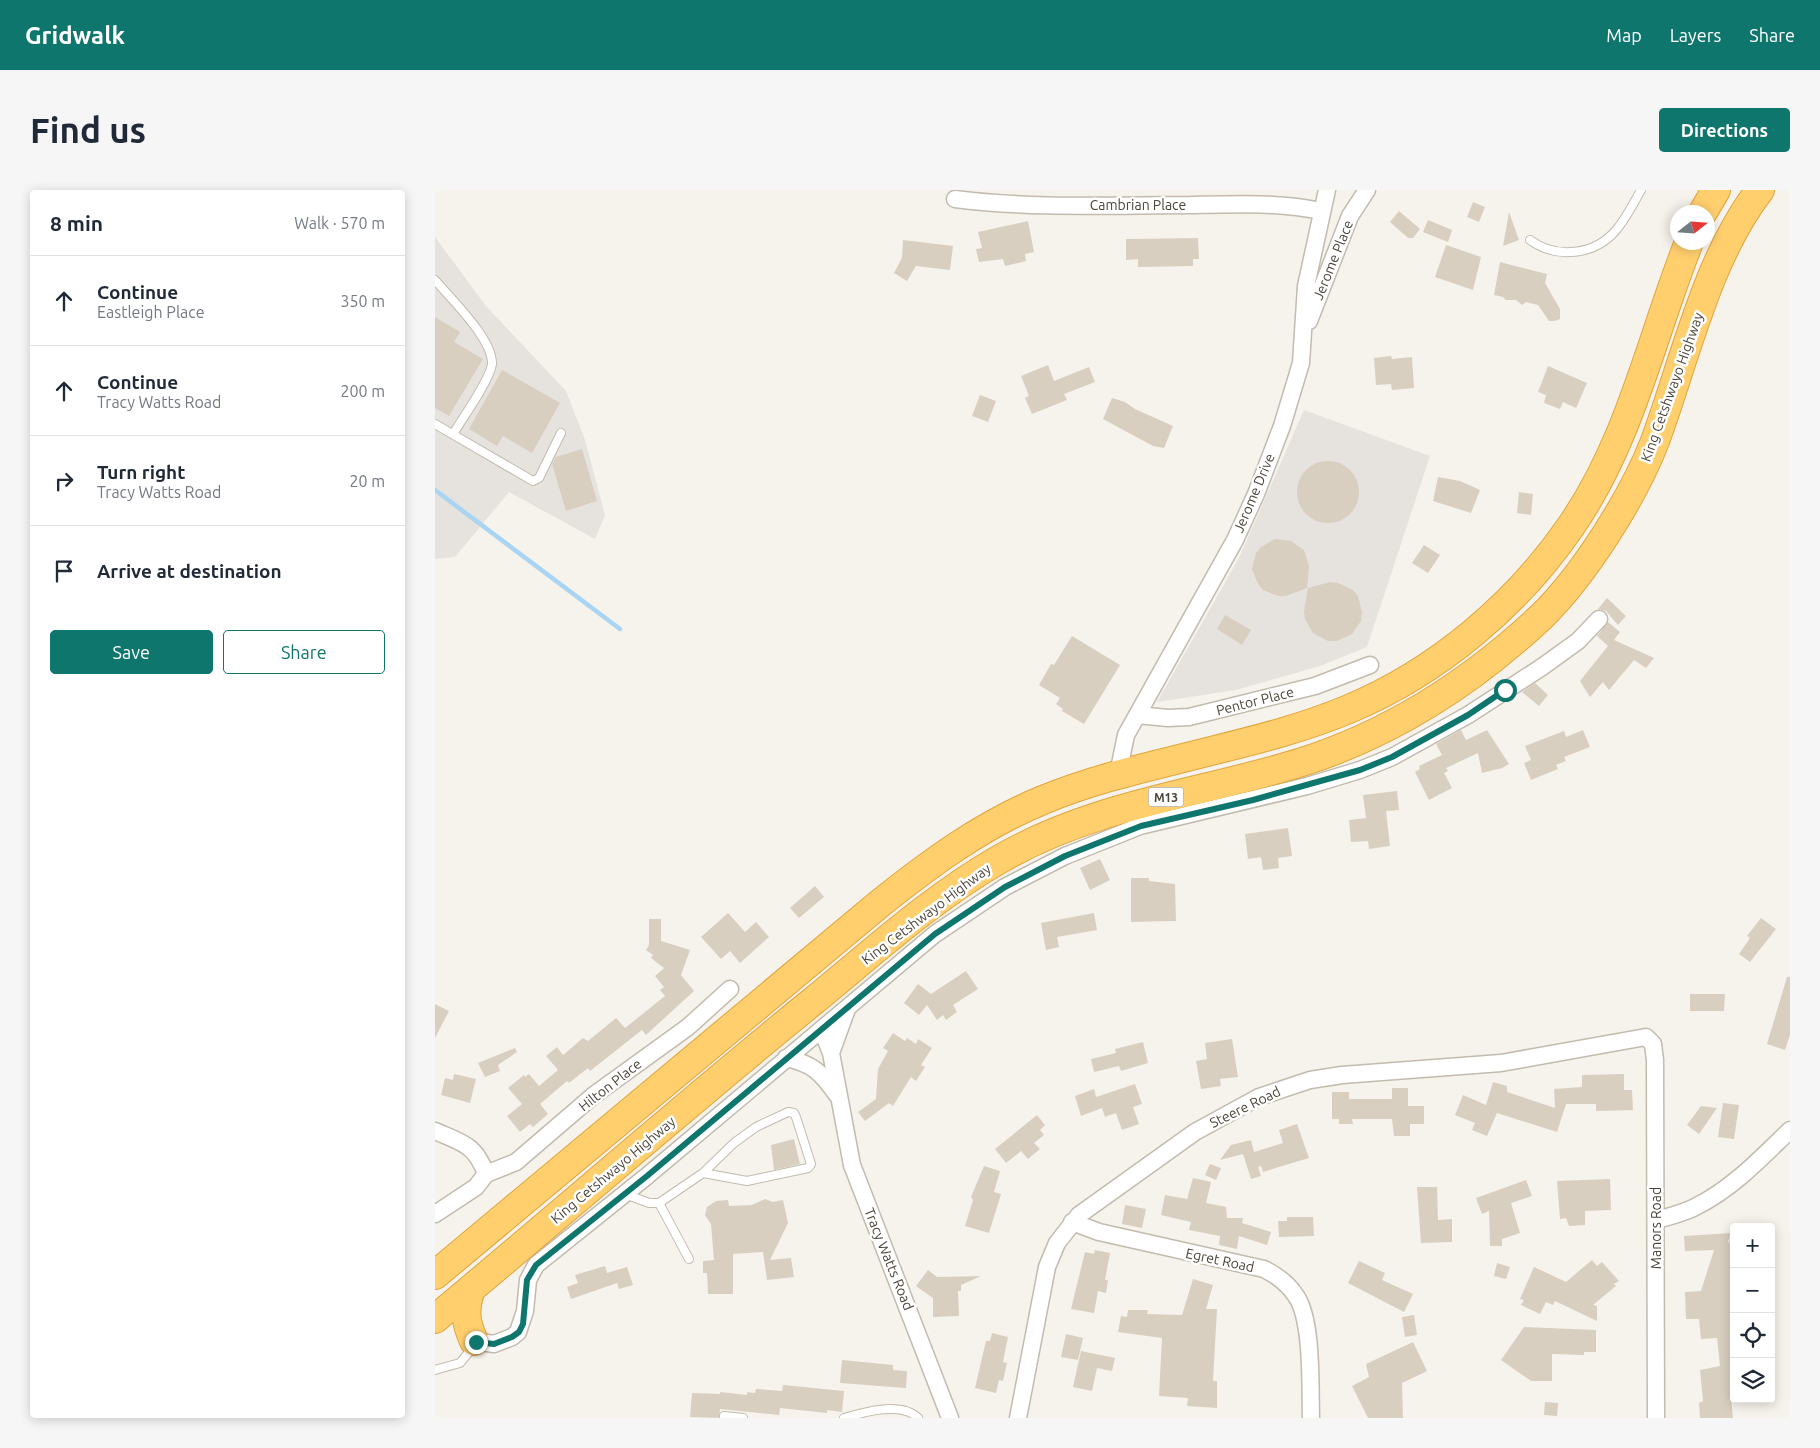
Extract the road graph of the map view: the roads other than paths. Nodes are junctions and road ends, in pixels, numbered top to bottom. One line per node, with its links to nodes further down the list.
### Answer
1 (1327, 190): 8 (street, Jerome Drive)
2 (1367, 190): 12 (street, Jerome Place)
3 (1641, 190): 9 (lane)
4 (1716, 190): 7 (highway)
5 (1760, 190): 38 (highway, King Cetshwayo Highway / M13)
6 (955, 199): 8 (street, Cambrian Place)
7 (1707, 205)
8 (1321, 211): 12 (street, Jerome Drive)
9 (1530, 240)
10 (1686, 250): 19 (highway, M13)
11 (435, 280): 15 (lane)
12 (1304, 332): 18 (street, Jerome Drive)
13 (435, 424): 15 (lane)
14 (561, 433): 15 (lane)
15 (453, 434)
16 (1599, 619): 21 (street)
17 (1369, 665): 18 (street, Pentor Place)
18 (1137, 715): 19 (street, Jerome Drive)
19 (1118, 774): 37 (highway, M13)
20 (730, 989): 30 (street, Hilton Place)
21 (847, 1009): 22 (street); 24 (street)
22 (822, 1030): 24 (street, Tracy Watts Road); 25 (street)
23 (1650, 1039): 34 (street, Manors Road); 35 (street, Steere Road)
24 (831, 1053): 26 (street, Tracy Watts Road)
25 (786, 1058): 26 (street, Tracy Watts Road); 31 (street)
26 (838, 1097): 47 (street, Tracy Watts Road)
27 (1790, 1130): 34 (street)
28 (435, 1132): 30 (street)
29 (703, 1173): 29 (lane); 32 (lane)
30 (486, 1174): 33 (street)
31 (625, 1194): 32 (lane); 41 (street)
32 (659, 1203): 36 (lane)
33 (435, 1214)
34 (1657, 1220): 50 (street, Manors Road)
35 (1072, 1222): 48 (street, Steere Road); 49 (street, Egret Road)
36 (689, 1259)
37 (435, 1274)
38 (471, 1289): 39 (highway, King Cetshwayo Highway / M13); 41 (highway)
39 (435, 1319)
40 (435, 1333): 41 (highway)
41 (475, 1341): 42 (lane)
42 (435, 1370)
43 (724, 1416): 44 (lane)
44 (743, 1418)
45 (844, 1418): 46 (lane)
46 (918, 1418)
47 (950, 1418)
48 (1018, 1418)
49 (1311, 1418)
50 (1656, 1418)

